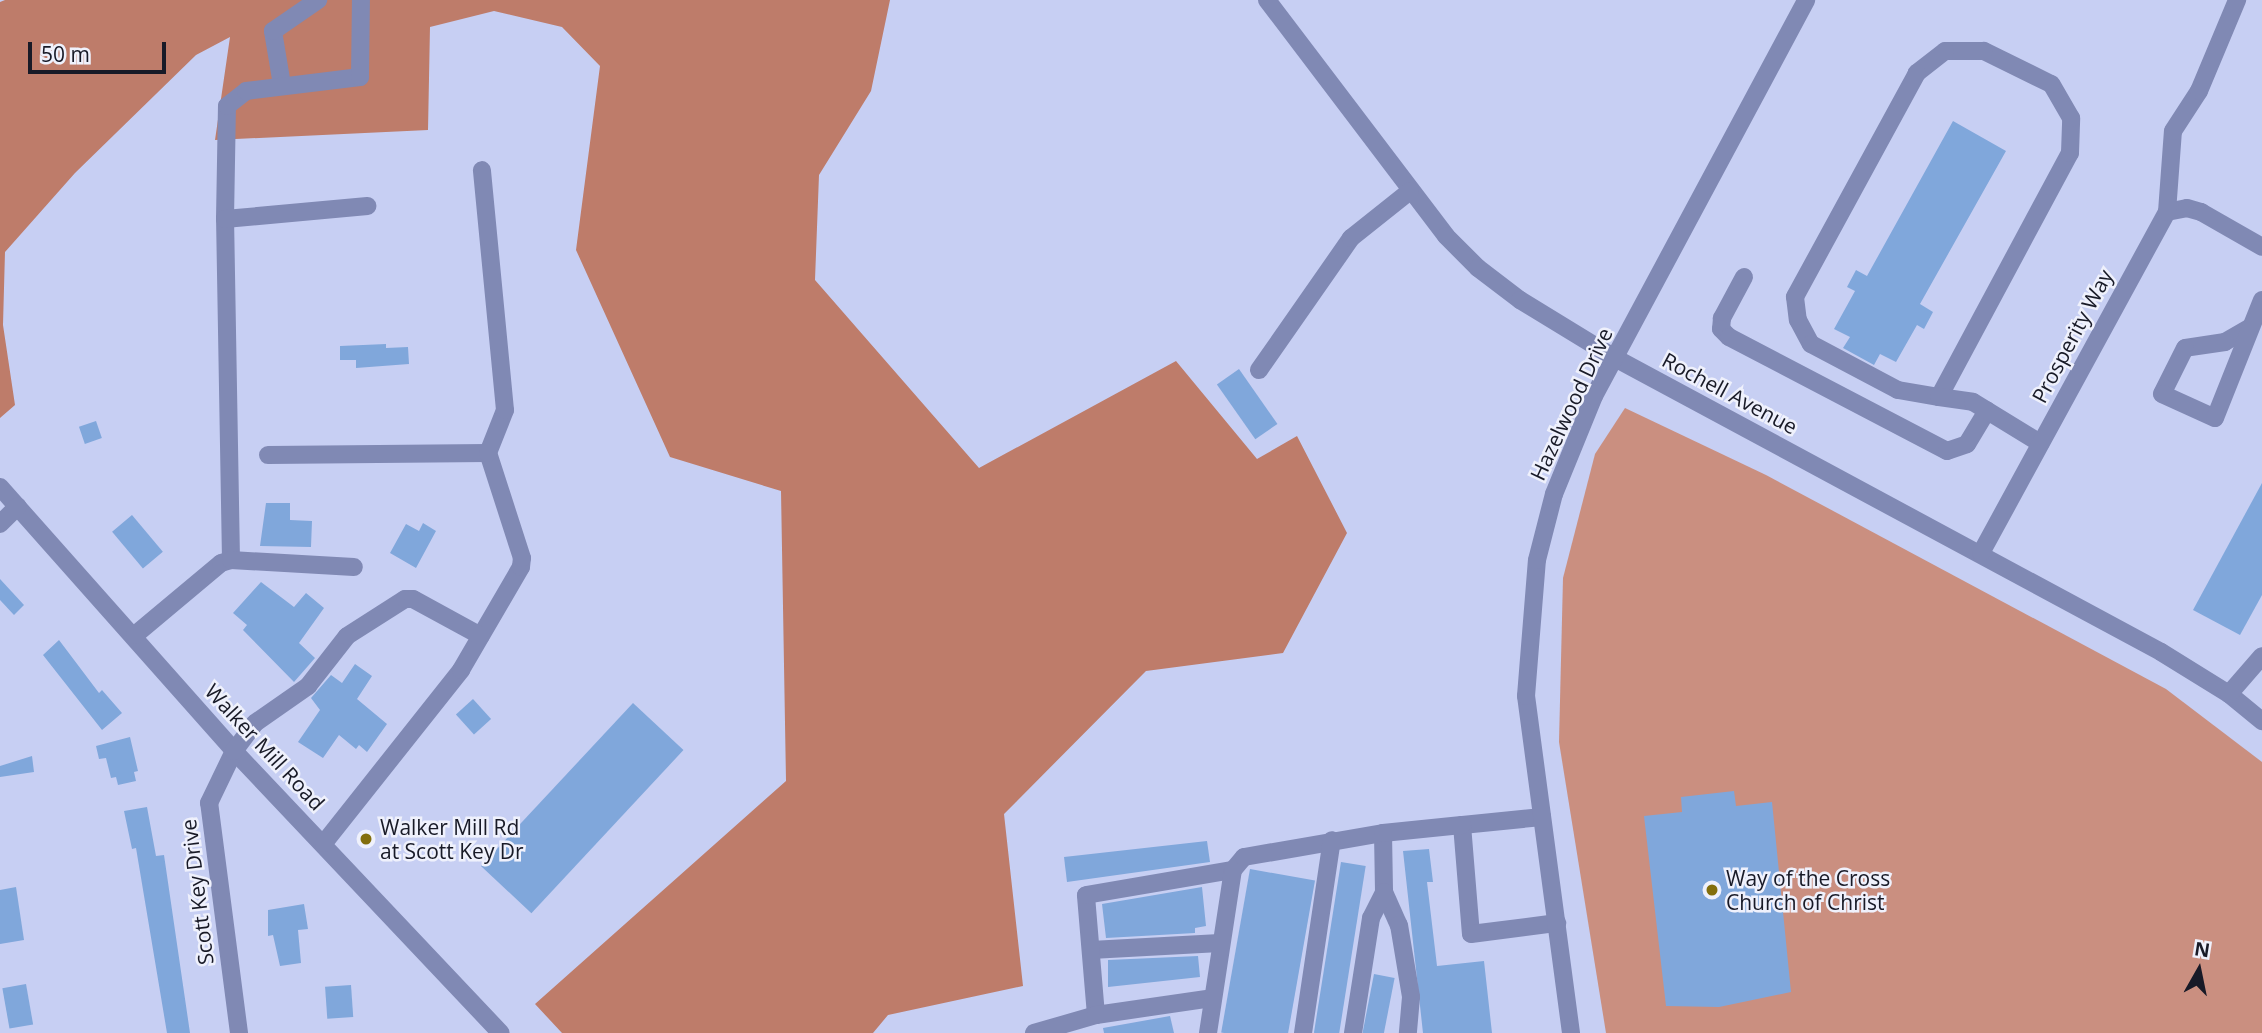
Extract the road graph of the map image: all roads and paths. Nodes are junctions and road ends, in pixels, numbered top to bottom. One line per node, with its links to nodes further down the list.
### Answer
1 (318, 0): 6 (street)
2 (360, 0): 6 (street)
3 (1267, 0): 8 (street, Rochell Avenue)
4 (1806, 0): 16 (street, Hazelwood Drive)
5 (2237, 0): 10 (street, Prosperity Way)
6 (282, 85): 11 (street)
7 (482, 170): 21 (street)
8 (1410, 191): 16 (street, Rochell Avenue); 17 (street)
9 (367, 206): 11 (street)
10 (2167, 212): 12 (street); 20 (street, Prosperity Way)
11 (225, 219): 27 (street)
12 (2262, 247)
13 (1744, 277): 19 (street)
14 (2262, 300): 15 (street)
15 (2249, 328): 15 (street)
16 (1615, 358): 26 (street, Rochell Avenue); 35 (street, Hazelwood Drive)
17 (1259, 370)
18 (1939, 397): 18 (street); 19 (street)
19 (1987, 411): 20 (street)
20 (2040, 443): 26 (street, Prosperity Way)
21 (488, 453): 22 (street); 30 (street)
22 (268, 455)
23 (0, 487): 24 (street, Walker Mill Road)
24 (18, 506): 25 (street); 29 (street, Walker Mill Road)
25 (0, 524)
26 (1981, 553): 32 (street, Rochell Avenue)
27 (231, 560): 28 (street); 29 (street)
28 (354, 566)
29 (135, 635): 34 (street, Walker Mill Road)
30 (481, 636): 34 (street, Scott Key Drive); 39 (street)
31 (2262, 656): 32 (street)
32 (2230, 694): 33 (street, Rochell Avenue)
33 (2262, 721)
34 (234, 751): 39 (street, Walker Mill Road); 47 (street, Scott Key Drive)
35 (1542, 817): 36 (street); 42 (street, Hazelwood Drive)
36 (1462, 825): 37 (street); 42 (street)
37 (1383, 833): 38 (street); 41 (street)
38 (1332, 840): 40 (street); 51 (street)
39 (324, 843): 48 (street, Walker Mill Road)
40 (1233, 870): 43 (street); 44 (street)
41 (1384, 892): 52 (street); 53 (street)
42 (1557, 923): 54 (street, Hazelwood Drive)
43 (1220, 943): 44 (street); 45 (street)
44 (1091, 950): 46 (street)
45 (1212, 998): 46 (street); 50 (street)
46 (1096, 1015): 49 (street)
47 (239, 1033)
48 (501, 1033)
49 (1034, 1033)
50 (1208, 1033)
51 (1303, 1033)
52 (1353, 1033)
53 (1408, 1033)
54 (1571, 1033)

